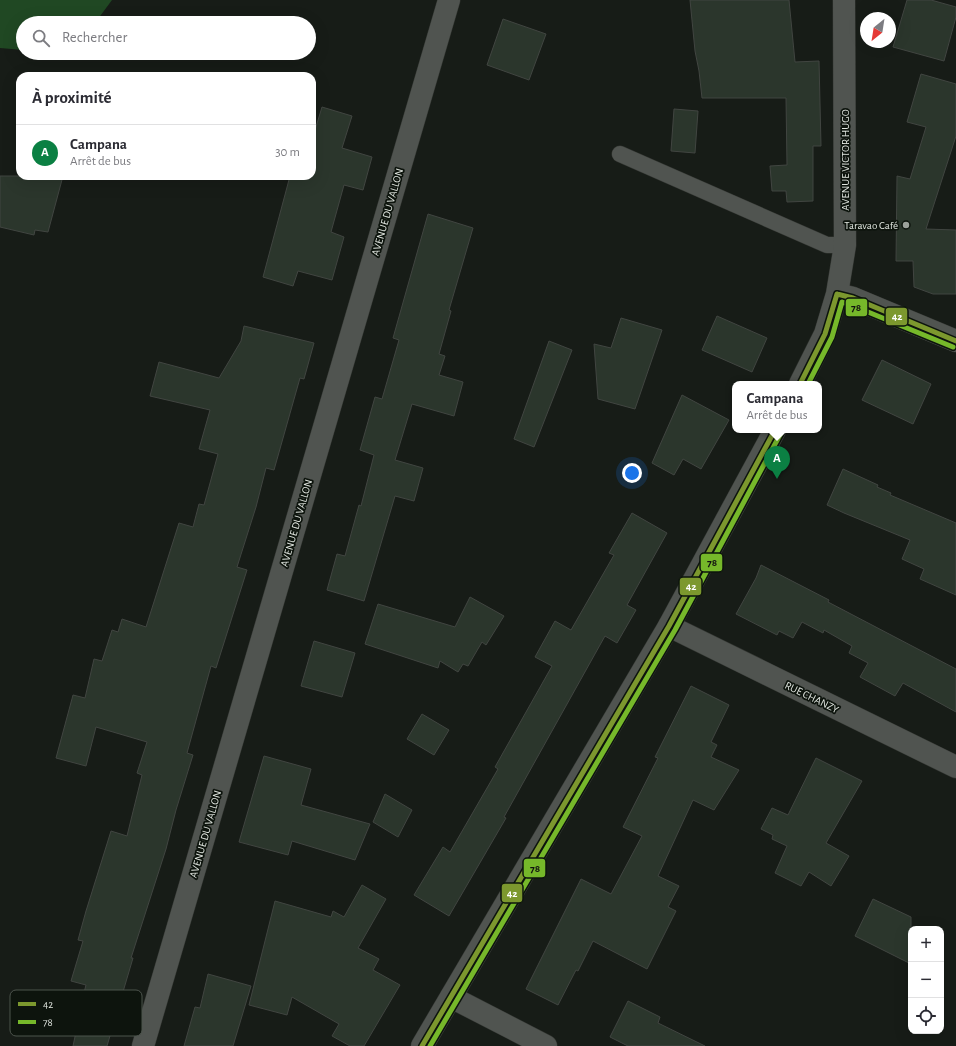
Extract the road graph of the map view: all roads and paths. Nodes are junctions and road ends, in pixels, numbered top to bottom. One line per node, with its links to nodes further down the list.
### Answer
1 (449, 0): 12 (street, AVENUE DU VALLON)
2 (844, 0): 4 (street, AVENUE VICTOR HUGO)
3 (620, 154): 4 (lane)
4 (845, 245): 5 (street, AVENUE VICTOR HUGO)
5 (837, 294): 6 (street); 7 (street, AVENUE VICTOR HUGO)
6 (956, 341)
7 (802, 381)
8 (773, 433): 9 (street)
9 (668, 626): 10 (street, RUE CHANZY); 11 (street)
10 (956, 767)
11 (451, 997): 13 (street); 14 (street)
12 (143, 1046)
13 (422, 1046)
14 (546, 1046)

